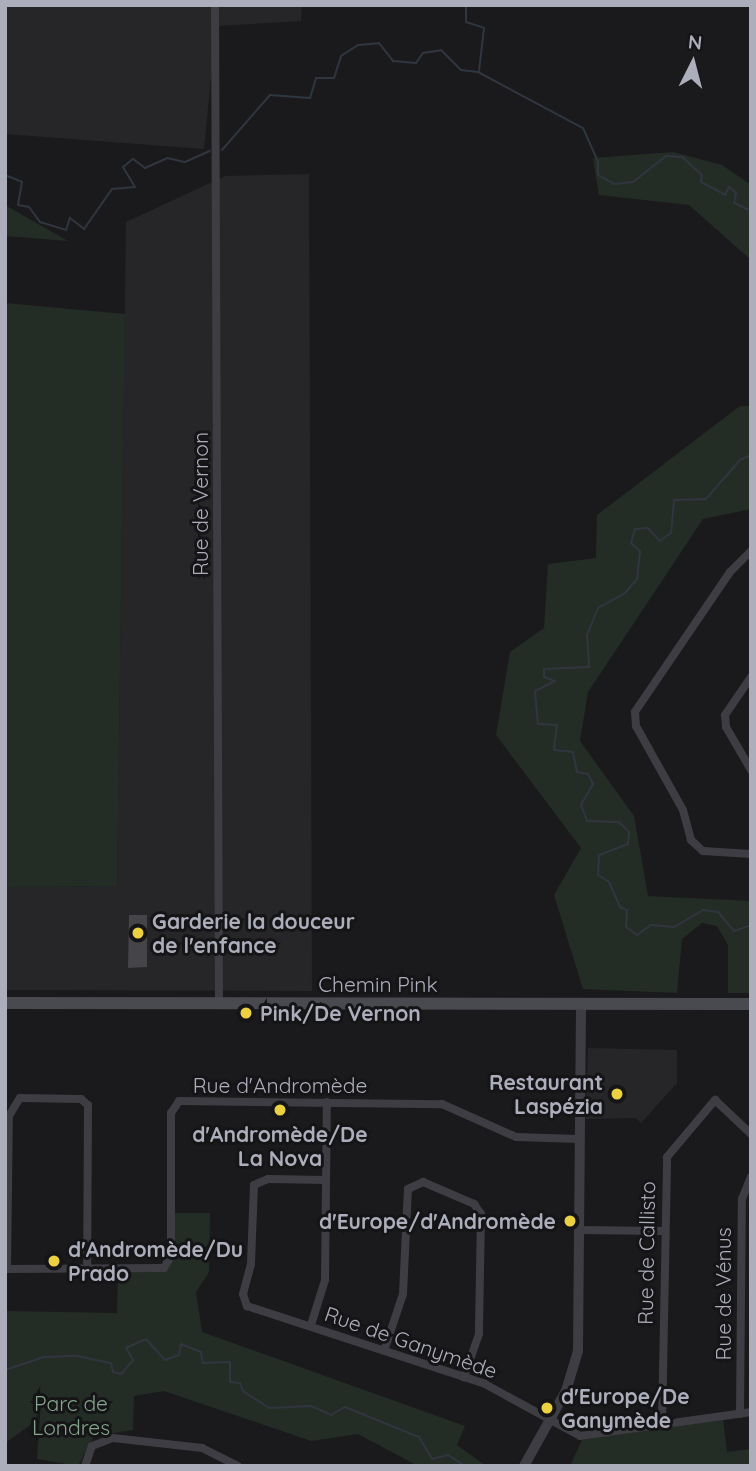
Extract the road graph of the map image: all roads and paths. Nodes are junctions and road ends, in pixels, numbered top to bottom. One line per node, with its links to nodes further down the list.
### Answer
1 (215, 5): 6 (street, Rue de Vernon)
2 (751, 551): 5 (street)
3 (751, 677): 4 (street)
4 (751, 770)
5 (751, 854)
6 (219, 1002): 7 (main road, Chemin Pink); 8 (main road, Chemin Pink)
7 (5, 1003)
8 (582, 1004): 9 (main road, Chemin Pink); 12 (street)
9 (751, 1004)
10 (327, 1102): 12 (street, Rue d'Andromède); 14 (street); 18 (street, Rue d'Andromède)
11 (751, 1134): 16 (street, Rue de Callisto)
12 (579, 1139): 15 (street)
13 (751, 1177): 23 (street, Rue de Vénus)
14 (326, 1181): 19 (street); 19 (street, Rue de Ganymède)
15 (579, 1230): 16 (street); 24 (street)
16 (663, 1231): 25 (street, Rue de Callisto)
17 (6, 1269): 18 (street, Rue d'Andromède); 18 (street)
18 (87, 1269)
19 (311, 1325): 20 (street, Rue de Ganymède)
20 (385, 1348): 21 (street, Rue de Ganymède); 21 (street)
21 (464, 1377): 24 (street, Rue de Ganymède)
22 (751, 1412): 23 (street, Rue de Ganymède)
23 (740, 1414): 25 (street, Rue de Ganymède)
24 (549, 1421): 25 (street, Rue de Ganymède); 28 (street)
25 (662, 1425)
26 (85, 1466): 27 (street)
27 (238, 1466)
28 (524, 1466)

